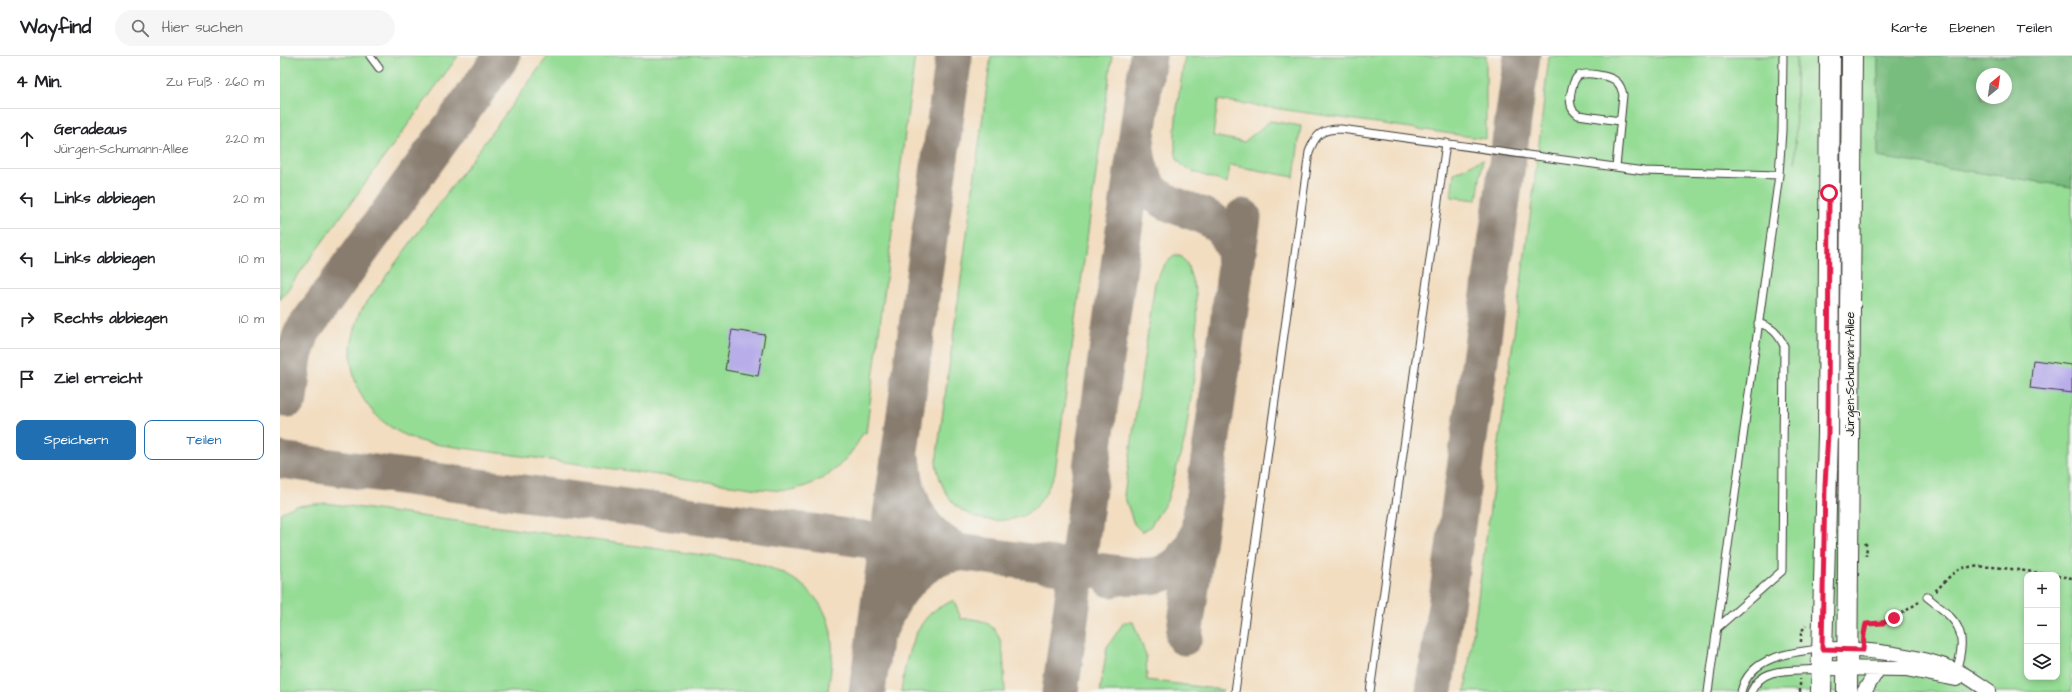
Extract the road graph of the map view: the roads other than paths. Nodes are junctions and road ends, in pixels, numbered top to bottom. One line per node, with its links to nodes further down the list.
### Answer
1 (370, 56): 5 (lane)
2 (1783, 56): 9 (lane)
3 (1830, 56): 14 (street, Jürgen-Schumann-Allee)
4 (1852, 56): 13 (street, Jürgen-Schumann-Allee)
5 (379, 68)
6 (1620, 121): 6 (lane); 8 (lane)
7 (1446, 143): 8 (lane); 18 (lane); 19 (lane)
8 (1616, 167): 9 (lane)
9 (1778, 175): 10 (lane)
10 (1758, 323): 12 (lane); 12 (lane)
11 (1928, 597): 16 (lane)
12 (1716, 628): 20 (lane)
13 (1852, 656): 14 (street); 14 (street); 15 (street); 16 (street); 24 (street, Jürgen-Schumann-Allee)
14 (1822, 659): 21 (lane); 22 (lane); 23 (street, Jürgen-Schumann-Allee)
15 (1878, 669): 16 (street); 25 (street)
16 (1955, 675): 17 (street)
17 (1991, 691)
18 (1235, 692)
19 (1370, 692)
20 (1708, 692)
21 (1741, 692)
22 (1751, 692)
23 (1821, 692)
24 (1847, 692)
25 (1864, 692)

